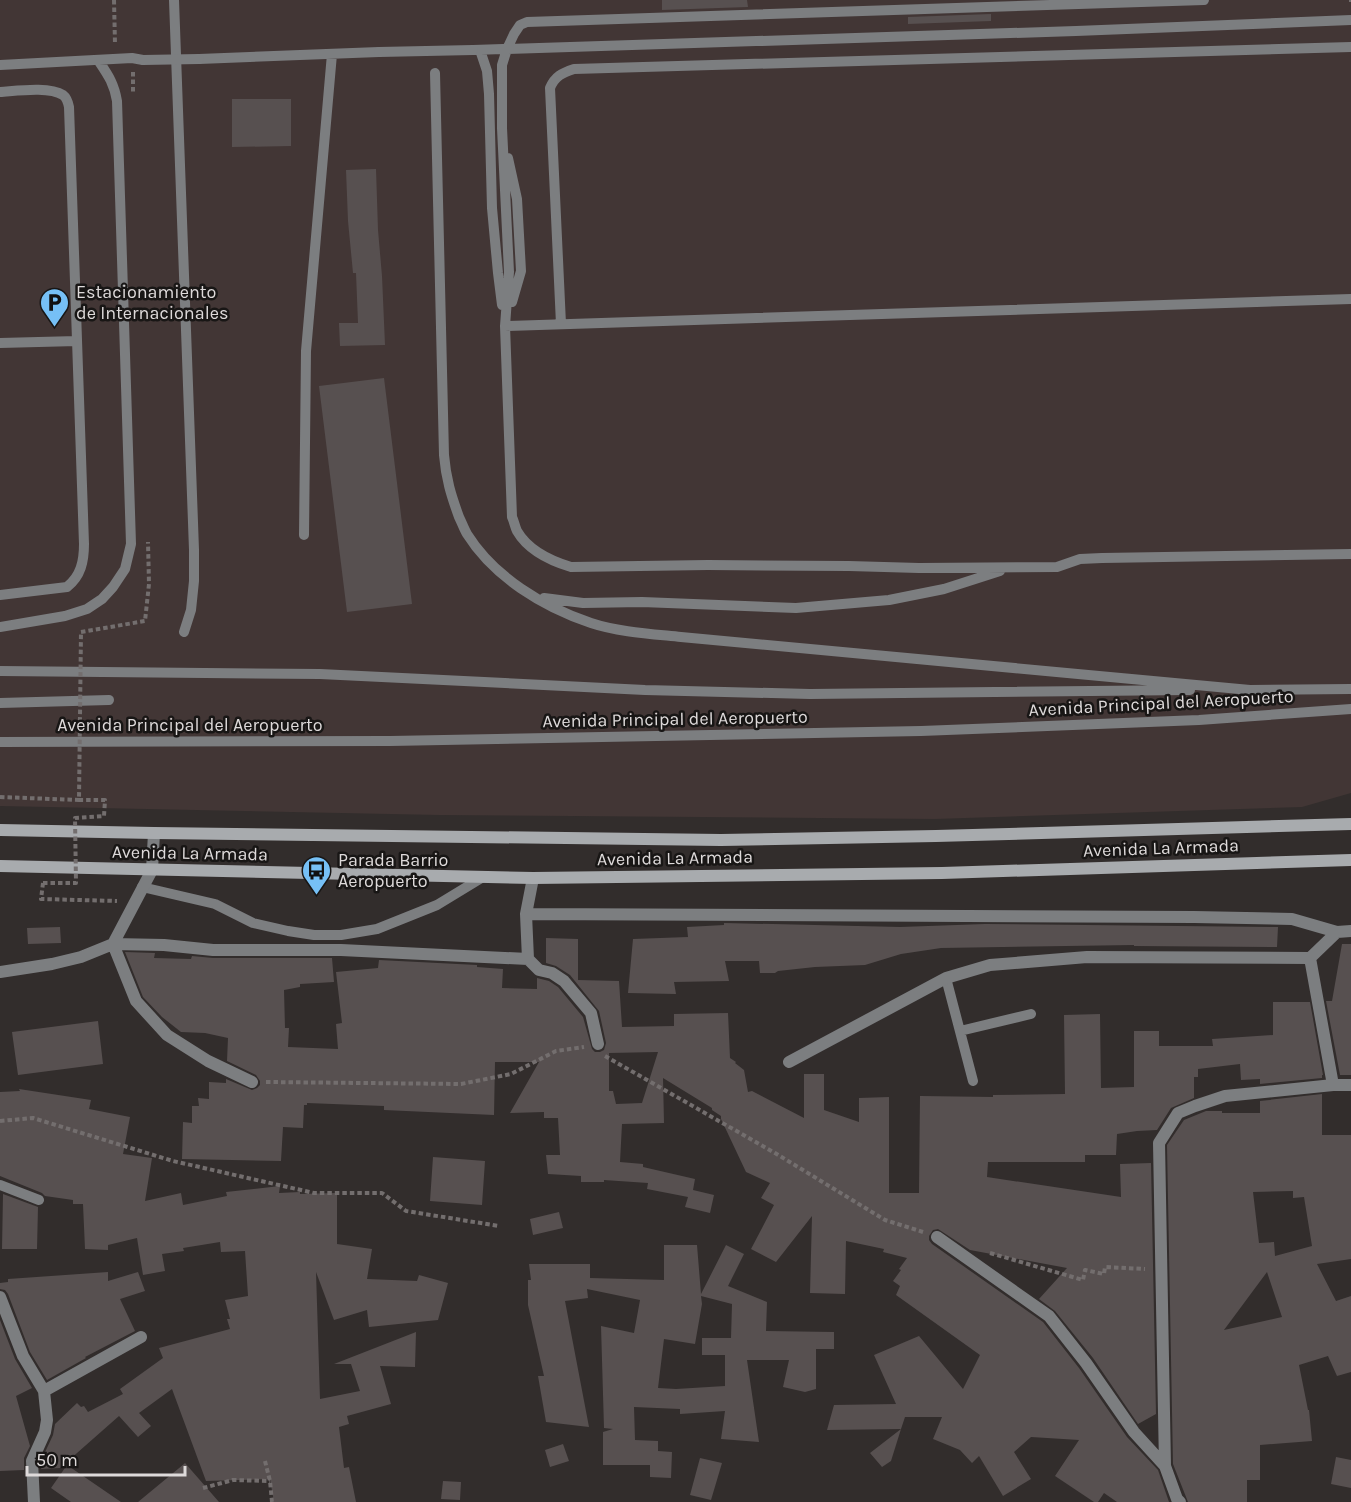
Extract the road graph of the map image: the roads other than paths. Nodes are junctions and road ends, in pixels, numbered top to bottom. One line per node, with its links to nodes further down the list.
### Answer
1 (174, 0): 23 (lane)
2 (1204, 0): 5 (lane)
3 (1351, 20): 5 (lane)
4 (1351, 47): 13 (lane)
5 (507, 49): 6 (lane); 14 (lane)
6 (477, 50): 7 (lane, bridge); 14 (lane)
7 (333, 54): 8 (lane, bridge); 17 (lane)
8 (98, 60): 9 (lane); 22 (lane)
9 (0, 65)
10 (435, 73): 21 (lane)
11 (0, 92): 15 (lane)
12 (1351, 299): 13 (lane)
13 (561, 324): 14 (lane)
14 (506, 326): 19 (lane)
15 (77, 341): 16 (lane); 20 (lane)
16 (0, 343)
17 (304, 534)
18 (1351, 554): 19 (lane)
19 (1010, 568): 21 (lane)
20 (0, 595)
21 (534, 597): 26 (lane)
22 (0, 627)
23 (184, 632)
24 (0, 670): 26 (lane)
25 (1351, 689): 26 (lane)
26 (1250, 690)
27 (109, 700): 28 (lane)
28 (0, 703)
29 (1351, 709): 30 (lane, Avenida Principal del Aeropuerto)
30 (0, 742)
31 (1351, 824): 33 (main road, Avenida La Armada)
32 (0, 830): 33 (main road, Avenida La Armada)
33 (154, 833): 36 (street)
34 (1351, 860): 38 (main road, Avenida La Armada)
35 (0, 866): 36 (main road, Avenida La Armada)
36 (152, 870): 37 (main road, Avenida La Armada); 39 (street)
37 (483, 877): 38 (main road, Avenida La Armada); 39 (lane)
38 (533, 878): 40 (street)
39 (142, 887): 43 (street)
40 (526, 914): 41 (street); 45 (street)
41 (1337, 932): 42 (street); 44 (street)
42 (1351, 932)
43 (113, 945): 45 (street); 46 (street); 53 (street)
44 (1310, 958): 47 (street); 54 (street)
45 (528, 959): 50 (street)
46 (0, 972)
47 (946, 978): 49 (lane); 51 (street)
48 (1031, 1014): 49 (lane)
49 (960, 1031): 52 (lane)
50 (598, 1044)
51 (789, 1062)
52 (973, 1081)
53 (252, 1082)
54 (1333, 1085): 55 (street); 62 (street)
55 (1351, 1085)
56 (0, 1185): 57 (lane)
57 (39, 1200)
58 (937, 1237): 62 (street)
59 (0, 1297): 61 (street)
60 (141, 1337): 61 (street)
61 (44, 1391): 63 (street)
62 (1165, 1466): 64 (street)
63 (34, 1502)
64 (1180, 1502)

